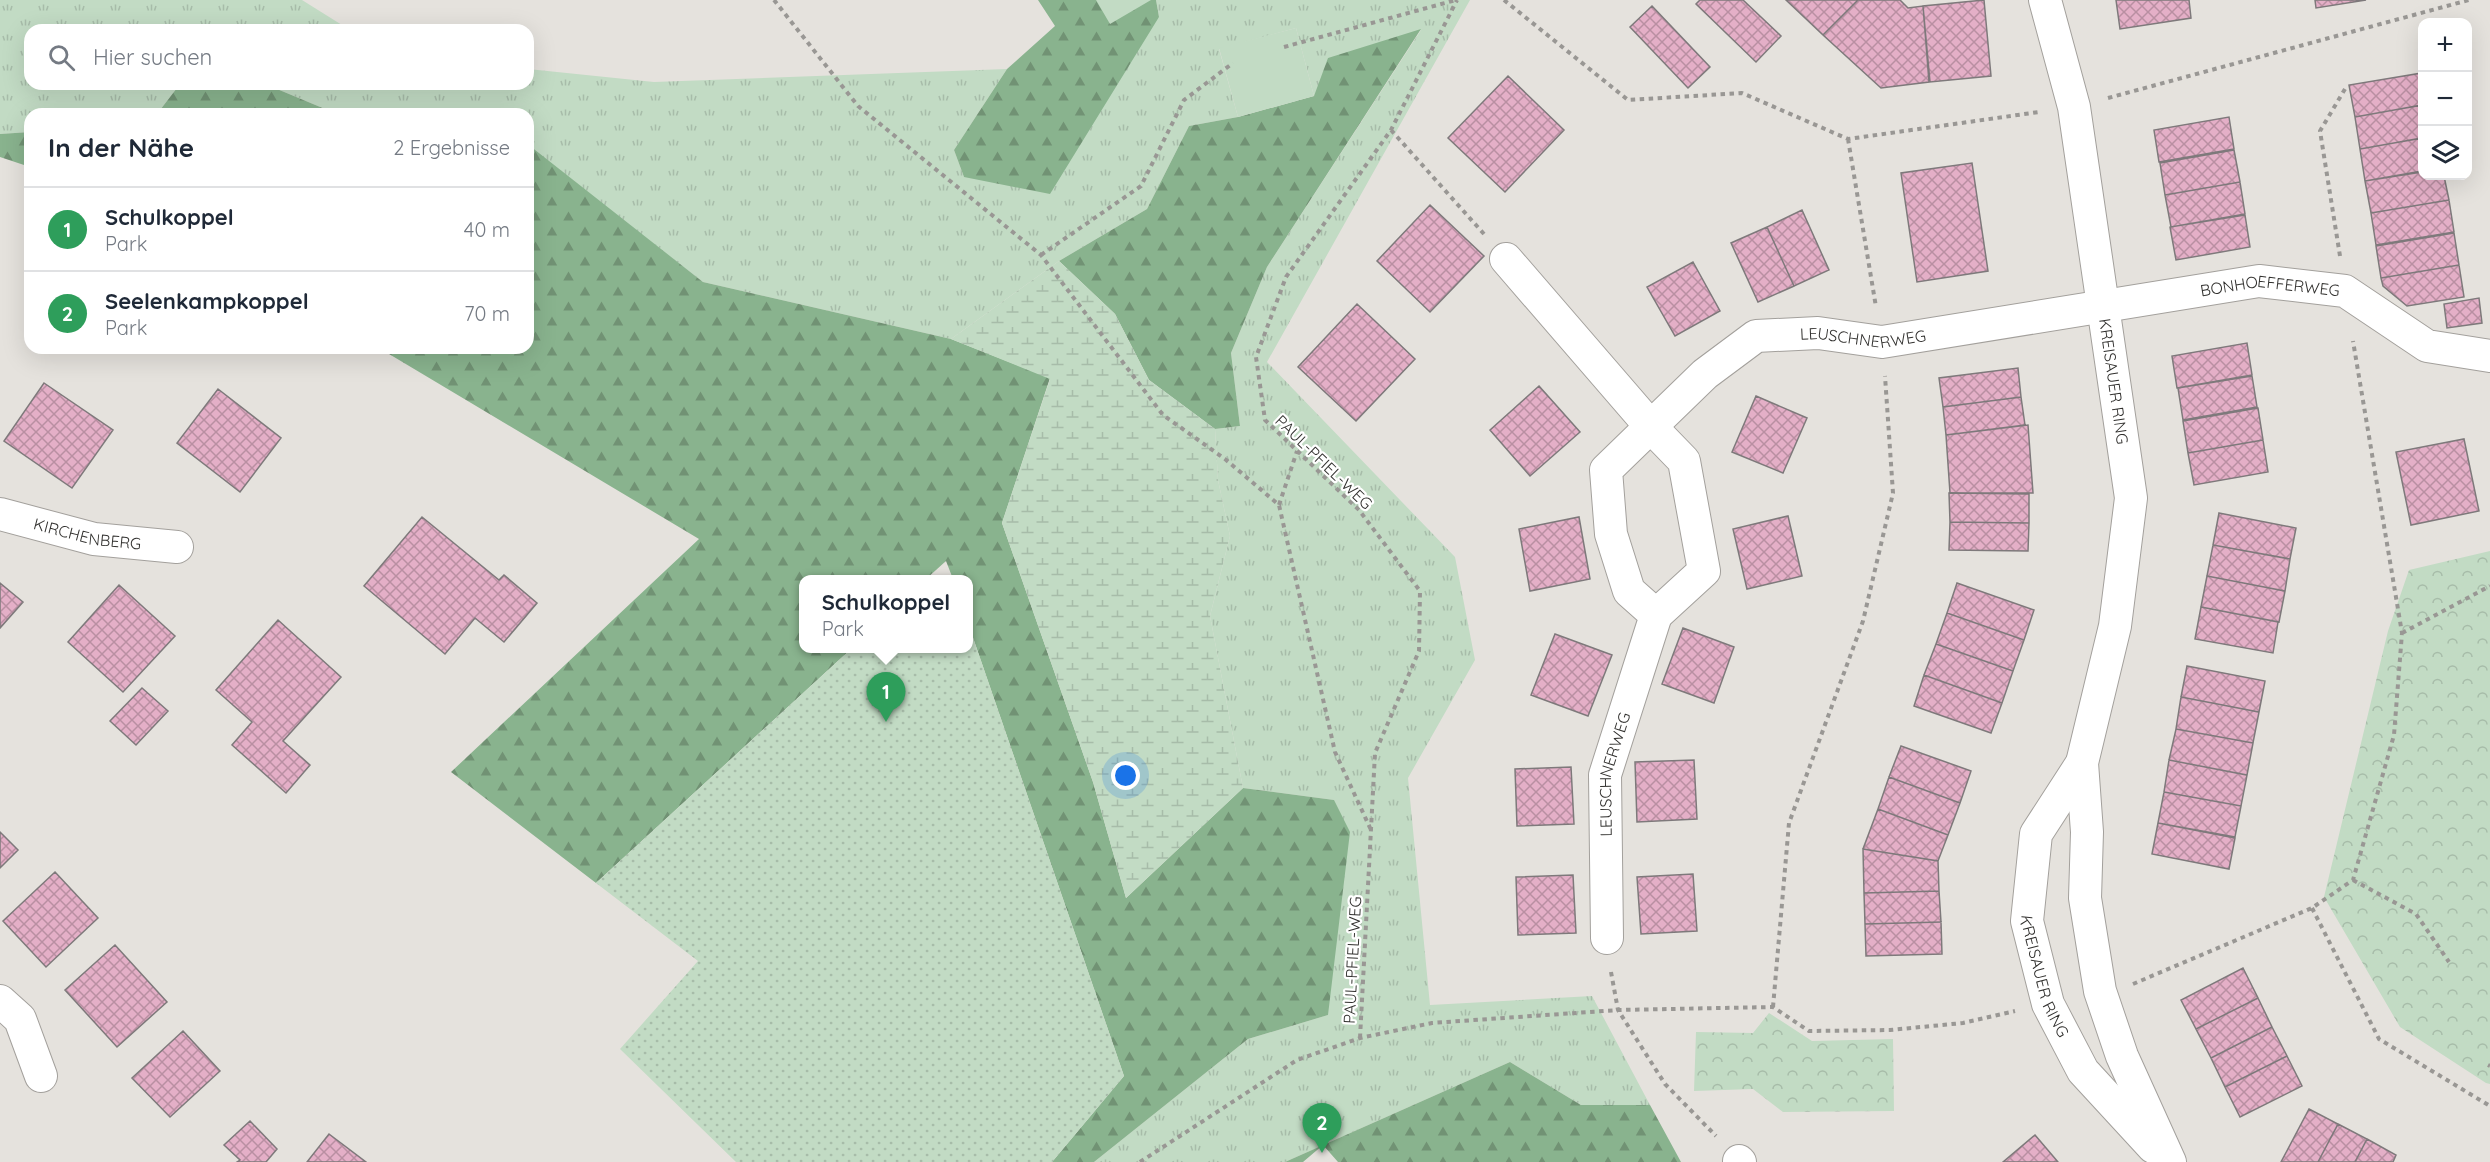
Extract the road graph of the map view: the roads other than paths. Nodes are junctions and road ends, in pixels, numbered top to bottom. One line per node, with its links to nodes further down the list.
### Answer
1 (2045, 0): 3 (street, KREISAUER RING)
2 (1506, 259): 5 (street, LEUSCHNERWEG)
3 (2104, 305): 4 (street, BONHOEFFERWEG); 5 (street, LEUSCHNERWEG); 9 (street, KREISAUER RING)
4 (2490, 356)
5 (1652, 428): 8 (street, LEUSCHNERWEG); 8 (street, LEUSCHNERWEG)
6 (0, 514): 7 (street, KIRCHENBERG)
7 (177, 547)
8 (1656, 615): 10 (street, LEUSCHNERWEG)
9 (2082, 763): 13 (street, KREISAUER RING); 13 (street, KREISAUER RING)
10 (1607, 938)
11 (0, 1001): 12 (street)
12 (41, 1076)
13 (2169, 1162)

